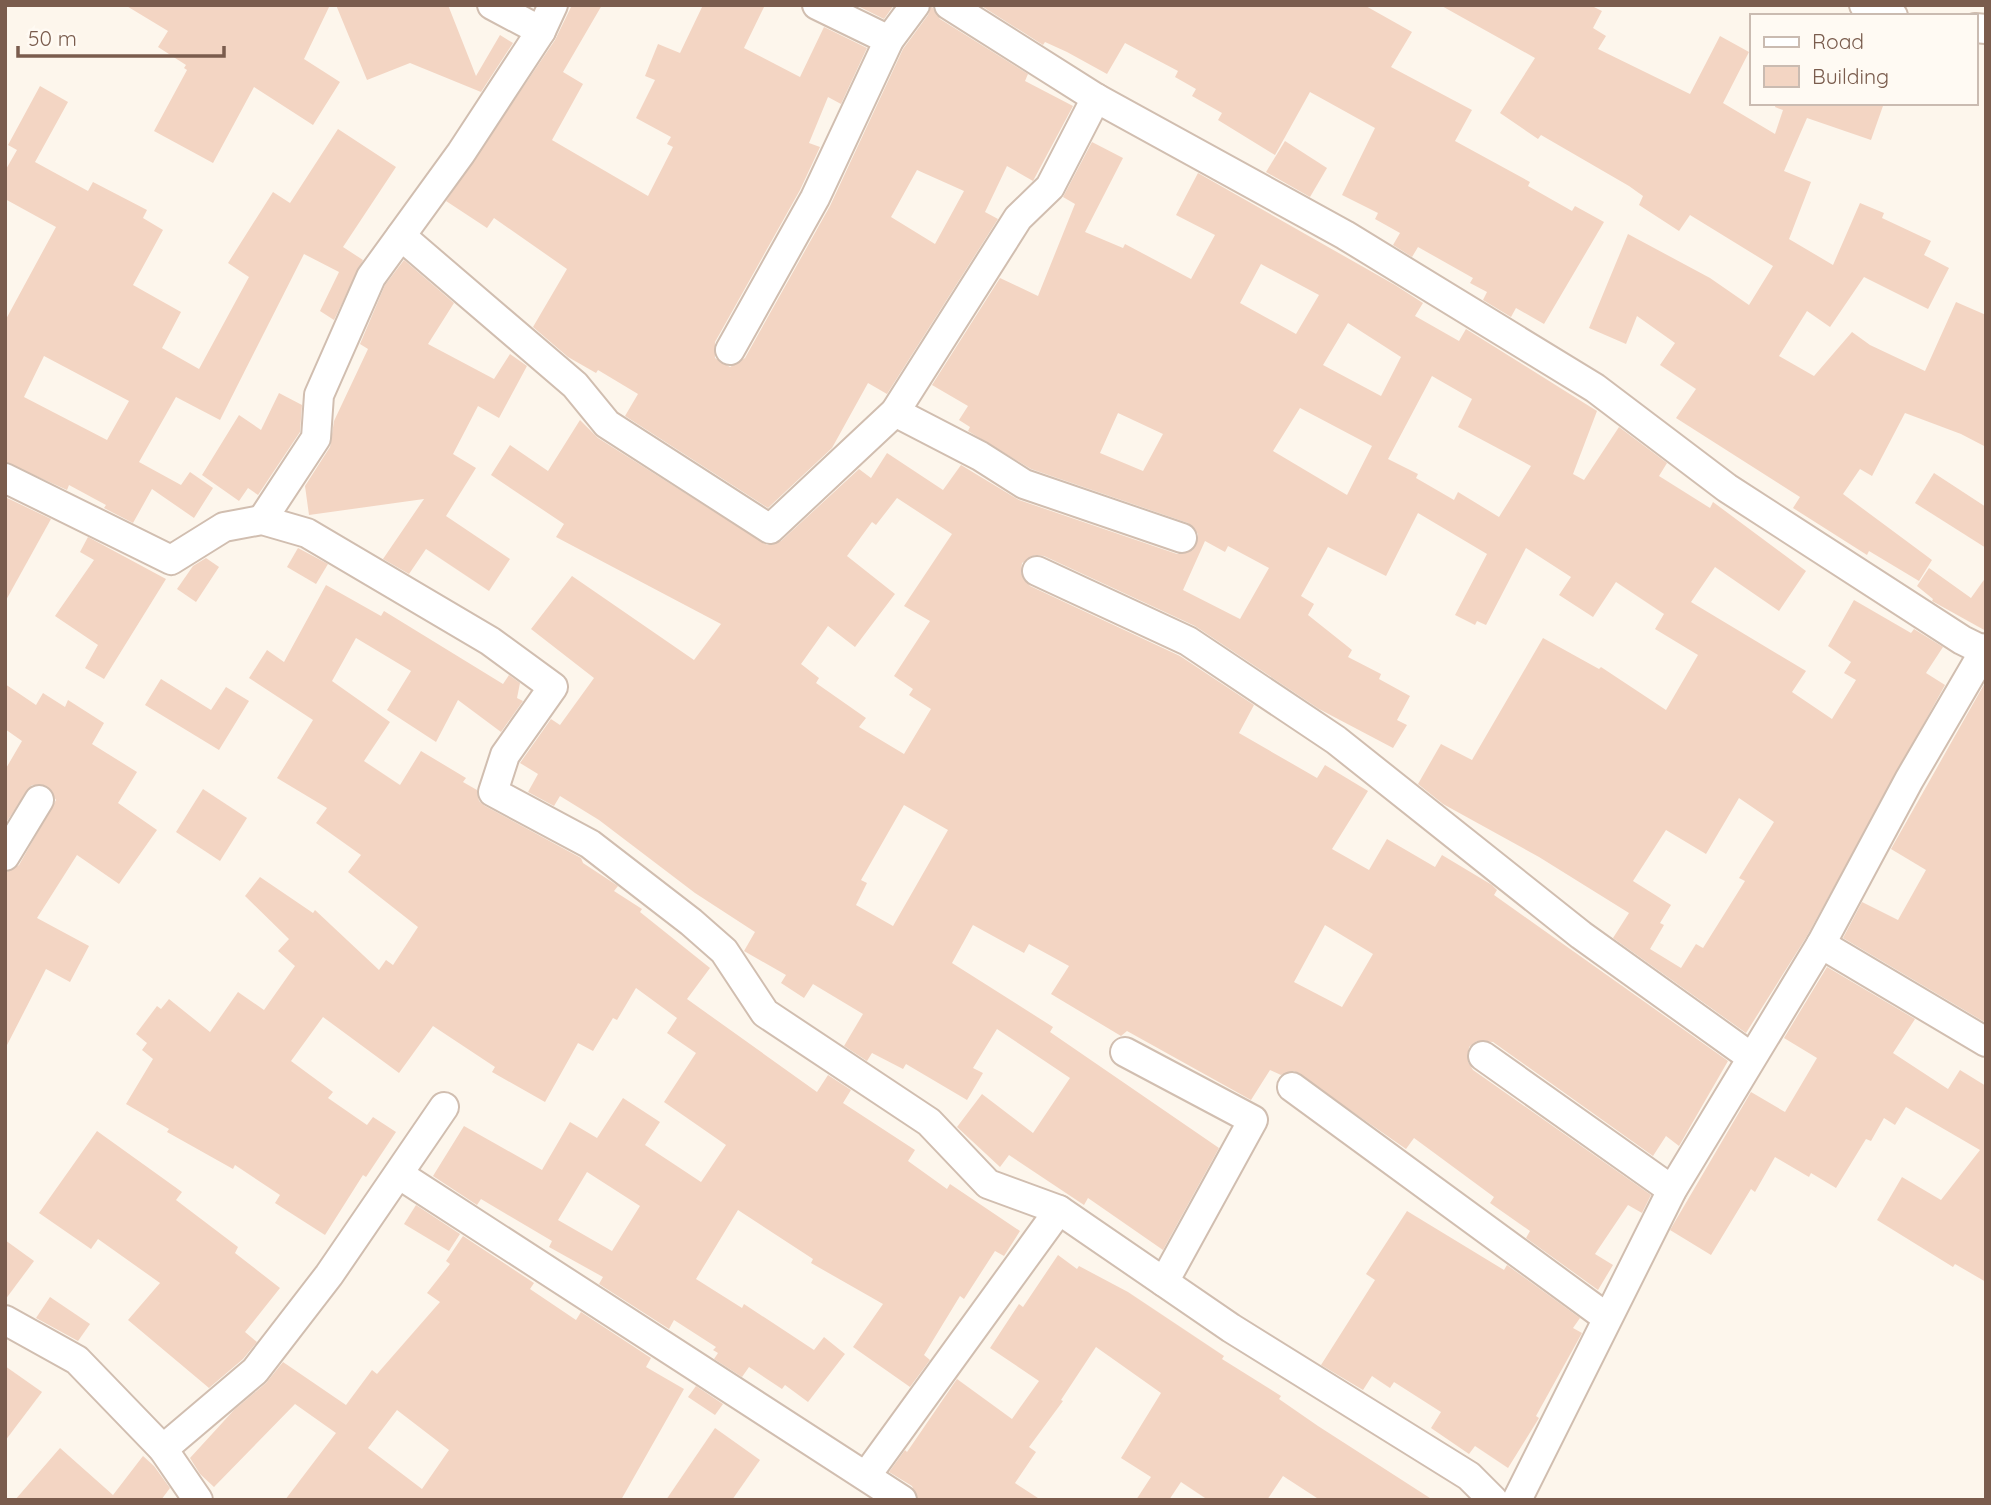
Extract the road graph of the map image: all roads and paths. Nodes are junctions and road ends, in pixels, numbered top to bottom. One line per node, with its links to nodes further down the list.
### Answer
1 (492, 5): 8 (street)
2 (553, 5): 8 (street)
3 (817, 5): 9 (street)
4 (915, 5): 9 (street)
5 (949, 5): 10 (street)
6 (1864, 5): 7 (street)
7 (1888, 14)
8 (541, 31): 11 (street)
9 (889, 40): 12 (street)
10 (1096, 98): 13 (street); 18 (street)
11 (401, 236): 13 (street); 15 (street)
12 (730, 350)
13 (895, 412): 16 (street)
14 (5, 478): 15 (street)
15 (262, 520): 30 (street)
16 (1182, 538)
17 (1037, 571): 25 (street)
18 (1985, 651): 21 (street)
19 (39, 800): 20 (street)
20 (5, 856)
21 (1822, 944): 22 (street); 25 (street)
22 (1986, 1042)
23 (1125, 1052): 31 (street)
24 (1483, 1056): 29 (street)
25 (1751, 1057): 29 (street)
26 (1293, 1087): 32 (street)
27 (444, 1107): 28 (street)
28 (400, 1175): 34 (street); 35 (street)
29 (1672, 1190): 32 (street)
30 (1059, 1210): 31 (street); 35 (street)
31 (1164, 1282): 38 (street)
32 (1606, 1317): 39 (street)
33 (5, 1320): 34 (street)
34 (163, 1449): 36 (street)
35 (866, 1476): 37 (street)
36 (198, 1500)
37 (902, 1500)
38 (1493, 1500)
39 (1517, 1500)

